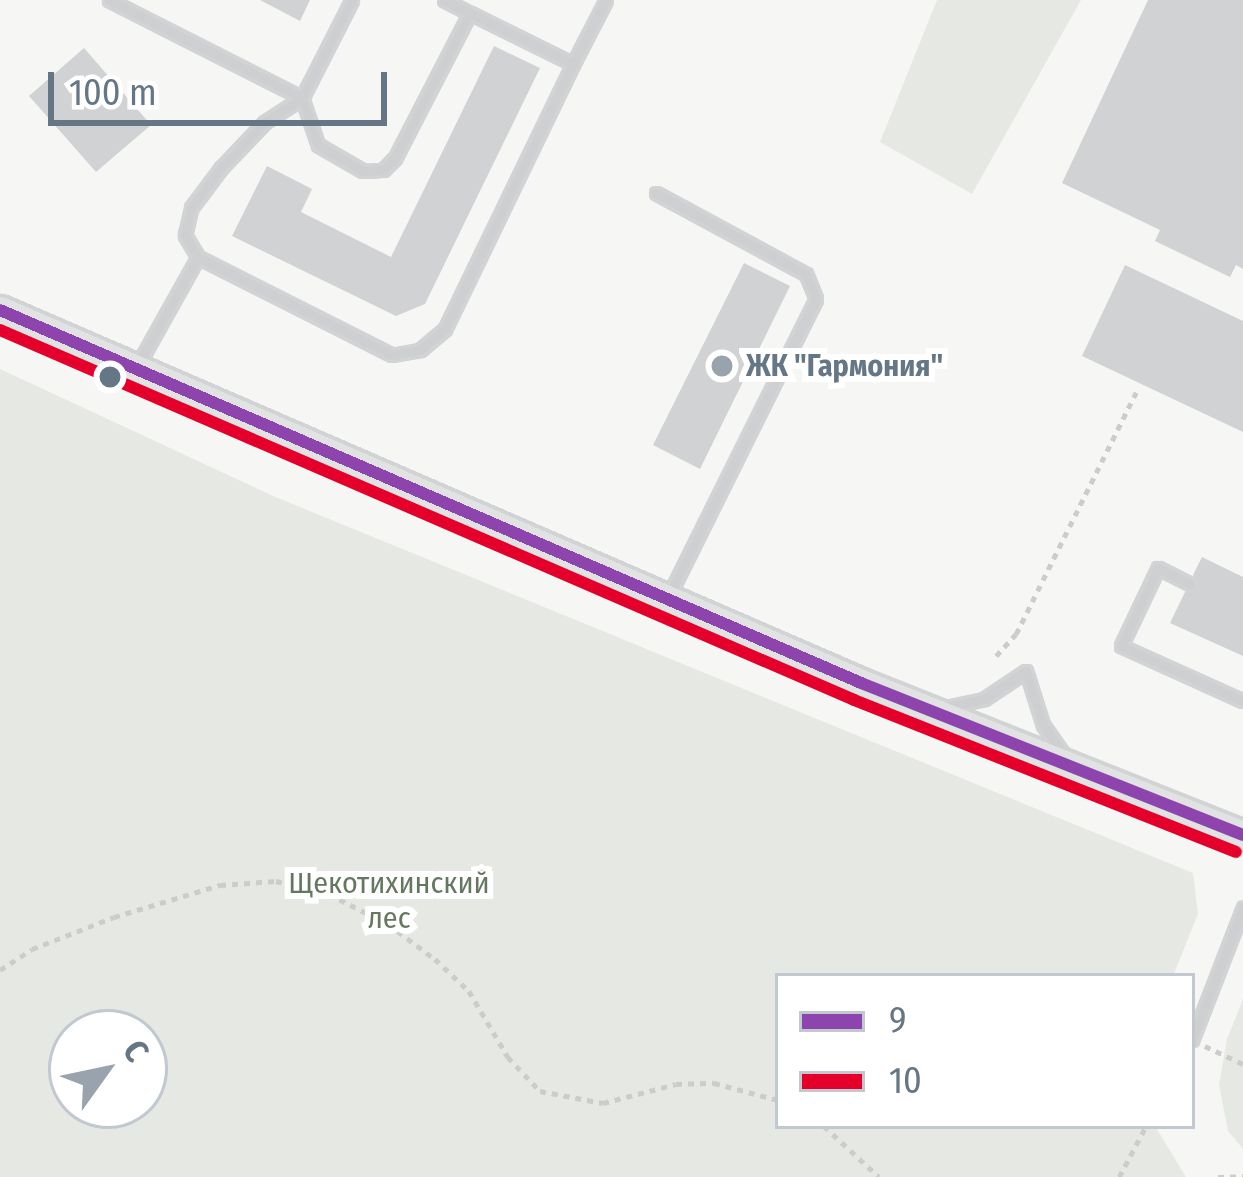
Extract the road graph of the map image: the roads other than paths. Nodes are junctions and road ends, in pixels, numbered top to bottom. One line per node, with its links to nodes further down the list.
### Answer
1 (109, 0): 7 (lane)
2 (352, 0): 7 (lane)
3 (443, 0): 5 (lane)
4 (606, 0): 6 (lane)
5 (470, 13): 6 (lane); 7 (lane)
6 (573, 64): 9 (lane)
7 (302, 98): 9 (lane)
8 (656, 193): 13 (lane)
9 (198, 257): 11 (lane)
10 (0, 310): 11 (main road)
11 (135, 369): 13 (main road)
12 (1190, 584): 14 (lane)
13 (667, 600): 15 (main road)
14 (1243, 701)
15 (922, 708): 16 (main road); 16 (lane)
16 (1078, 772): 17 (main road)
17 (1243, 835)
18 (1243, 908): 19 (lane)
19 (1195, 1032)

